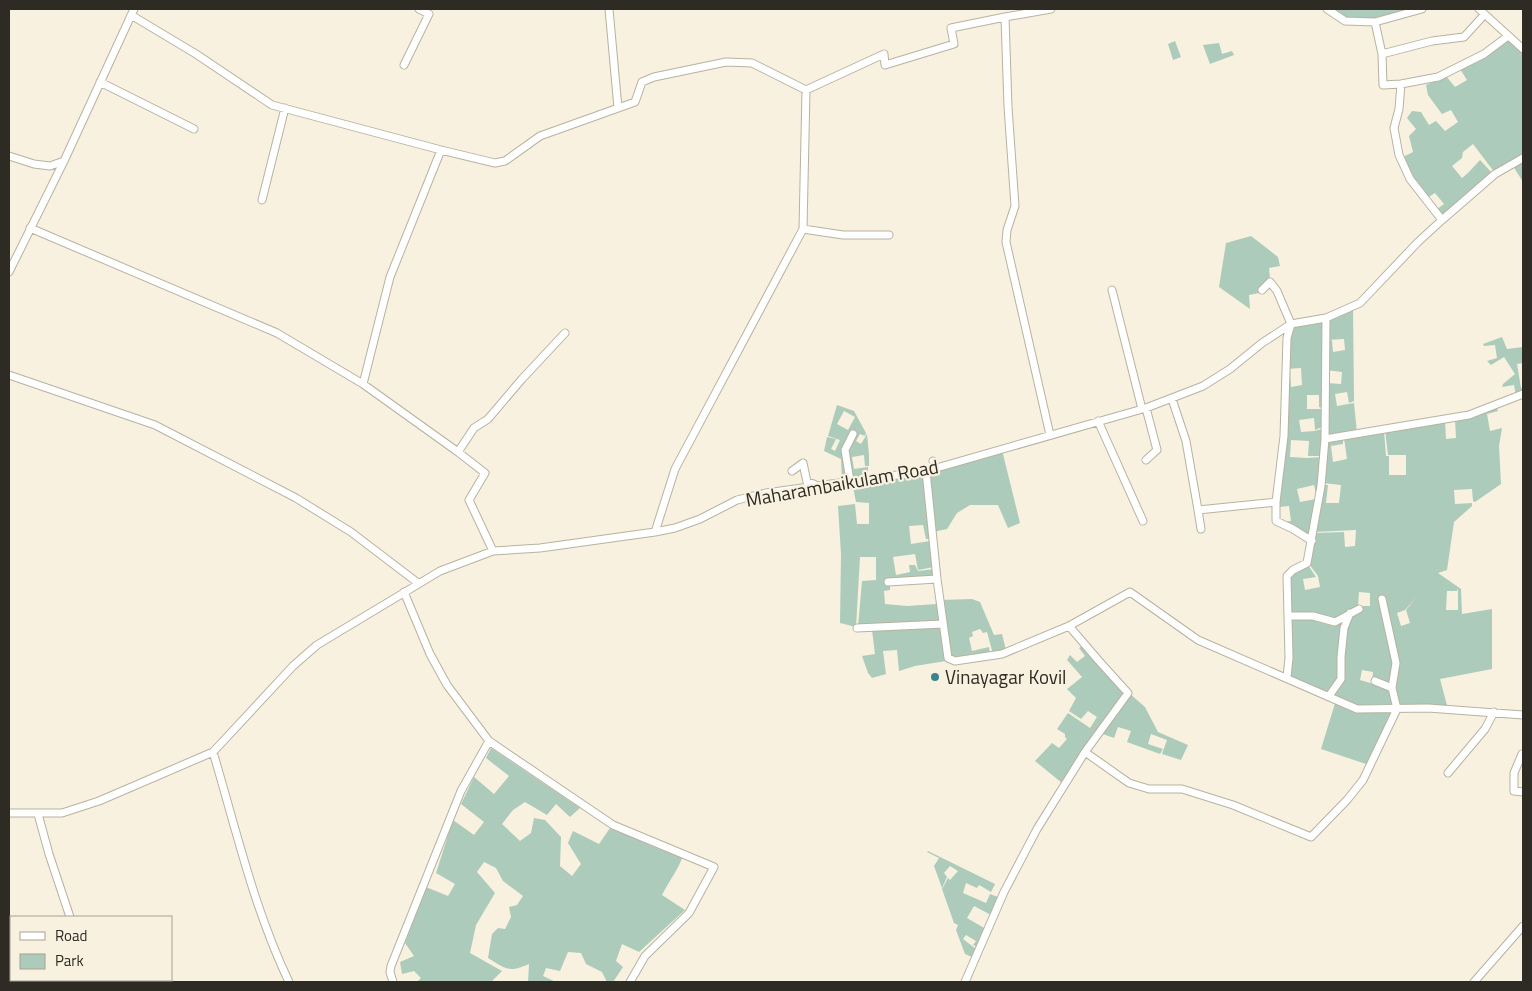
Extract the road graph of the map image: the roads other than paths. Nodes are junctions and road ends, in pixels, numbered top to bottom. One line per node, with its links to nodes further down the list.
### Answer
1 (419, 9): 13 (street)
2 (609, 9): 18 (street)
3 (1051, 9): 8 (street)
4 (1327, 9): 9 (street)
5 (1422, 9): 9 (street)
6 (133, 12): 14 (street); 17 (street)
7 (1482, 12): 10 (street); 12 (street)
8 (1005, 16): 16 (street); 42 (street)
9 (1375, 22): 12 (street)
10 (1508, 36): 11 (street); 15 (street)
11 (1523, 49)
12 (1382, 54): 15 (street)
13 (404, 65)
14 (100, 82): 19 (street); 23 (street)
15 (1401, 84): 25 (street)
16 (806, 90): 18 (street); 27 (street)
17 (285, 108): 20 (street); 24 (street)
18 (618, 108): 20 (street)
19 (194, 129)
20 (441, 150): 36 (street)
21 (9, 156): 23 (street)
22 (1523, 158): 25 (street, Maharambaikulam Road)
23 (64, 161): 26 (street)
24 (262, 200)
25 (1442, 220): 32 (street, Maharambaikulam Road)
26 (30, 228): 29 (street); 36 (street)
27 (803, 229): 28 (street); 56 (street)
28 (889, 235)
29 (9, 272)
30 (1112, 290): 39 (street)
31 (1262, 290): 33 (street)
32 (1326, 318): 33 (street, Maharambaikulam Road); 43 (street)
33 (1290, 324): 38 (street, Maharambaikulam Road); 52 (street)
34 (566, 334): 44 (street)
35 (9, 375): 61 (street)
36 (363, 384): 44 (street)
37 (1523, 394): 43 (street)
38 (1172, 398): 39 (street, Maharambaikulam Road); 53 (street)
39 (1144, 409): 40 (street, Maharambaikulam Road); 46 (street)
40 (1098, 421): 42 (street, Maharambaikulam Road); 54 (street)
41 (853, 434): 50 (street)
42 (1050, 435): 47 (street, Maharambaikulam Road)
43 (1325, 440): 57 (street)
44 (458, 452): 58 (street)
45 (932, 460): 47 (street)
46 (1146, 460)
47 (935, 468): 49 (street, Maharambaikulam Road)
48 (792, 471): 51 (street)
49 (926, 471): 50 (street, Maharambaikulam Road); 59 (street)
50 (850, 481): 51 (street, Maharambaikulam Road)
51 (819, 485): 56 (street, Maharambaikulam Road)
52 (1276, 502): 53 (street); 57 (street)
53 (1198, 510): 55 (street)
54 (1142, 521)
55 (1201, 529)
56 (655, 532): 58 (street, Maharambaikulam Road)
57 (1312, 541): 66 (street)
58 (493, 551): 61 (street, Maharambaikulam Road)
59 (937, 579): 60 (street); 67 (street)
60 (888, 582)
61 (418, 583): 62 (street, Maharambaikulam Road)
62 (404, 592): 77 (street); 78 (street, Maharambaikulam Road)
63 (1382, 599): 72 (street)
64 (1359, 608): 65 (street)
65 (1350, 614): 66 (street); 73 (street)
66 (1288, 616): 70 (street)
67 (943, 624): 68 (street); 69 (street)
68 (1070, 626): 70 (street); 79 (street)
69 (857, 628)
70 (1287, 677): 73 (street)
71 (1375, 681): 72 (street)
72 (1392, 688): 74 (street)
73 (1330, 696): 74 (street)
74 (1397, 709): 75 (street); 79 (street)
75 (1494, 712): 76 (street); 81 (street)
76 (1523, 715)
77 (489, 742): 88 (street); 89 (street)
78 (213, 752): 84 (street, Maharambaikulam Road); 87 (street)
79 (1085, 752): 90 (street)
80 (1522, 754): 82 (street)
81 (1448, 773)
82 (1523, 792)
83 (9, 813): 84 (street, Maharambaikulam Road)
84 (38, 814): 85 (street)
85 (70, 916)
86 (1523, 926): 91 (street)
87 (289, 982)
88 (393, 982)
89 (630, 982)
90 (965, 982)
91 (1474, 982)

